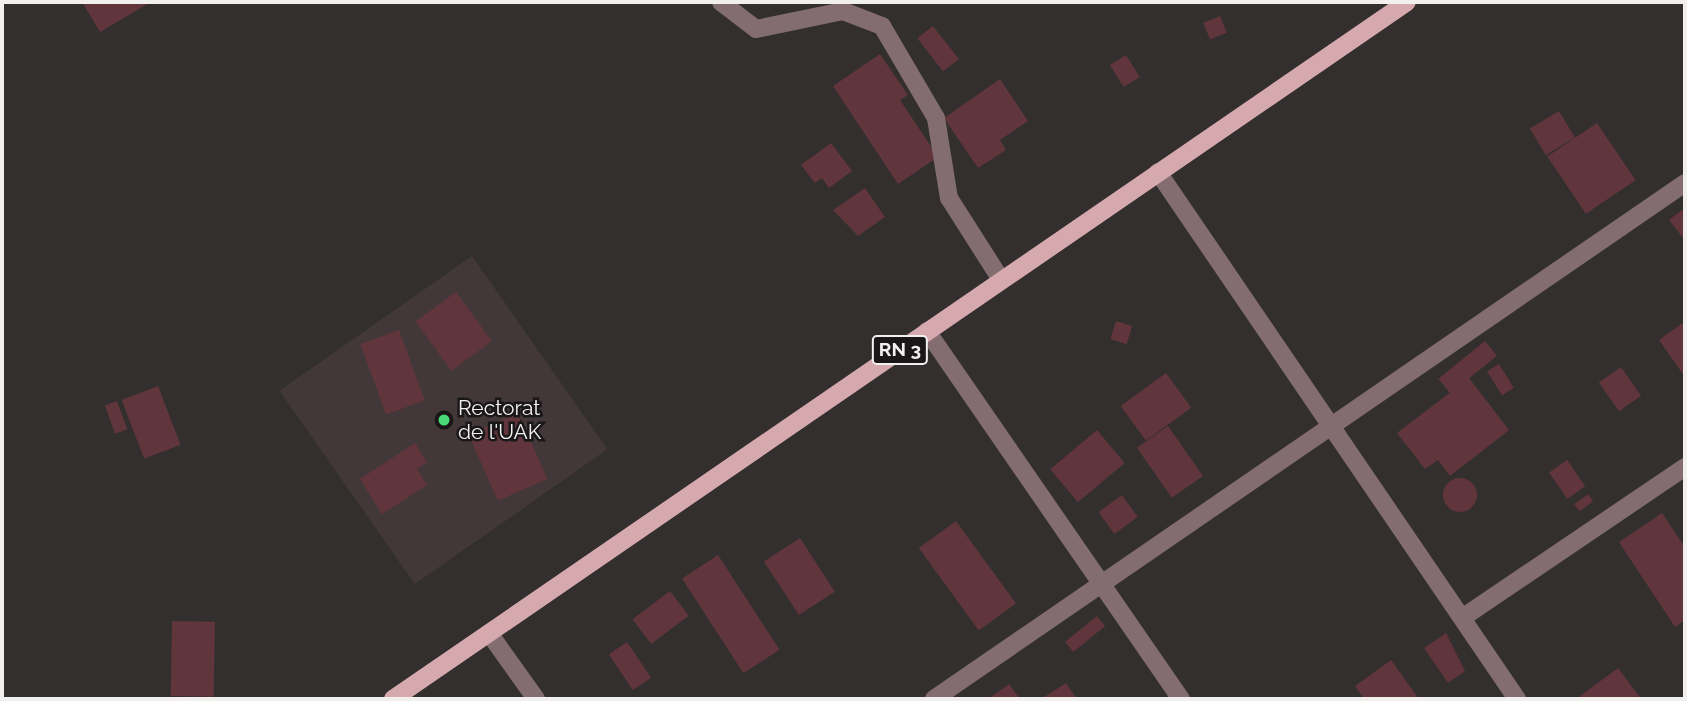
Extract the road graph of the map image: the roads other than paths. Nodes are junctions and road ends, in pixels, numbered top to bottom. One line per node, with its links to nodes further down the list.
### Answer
1 (721, 2): 5 (street)
2 (1407, 2): 3 (main road, RN 3)
3 (1158, 172): 5 (main road, RN 3); 7 (street)
4 (1685, 183): 7 (street)
5 (1000, 278): 6 (main road, RN 3)
6 (927, 331): 9 (street); 11 (main road, RN 3)
7 (1332, 426): 9 (street); 10 (street)
8 (1685, 467): 10 (street)
9 (1099, 586): 14 (street); 15 (street)
10 (1465, 616): 16 (street)
11 (489, 634): 12 (main road, RN 3); 13 (street)
12 (393, 699)
13 (536, 699)
14 (933, 699)
15 (1181, 699)
16 (1517, 699)

